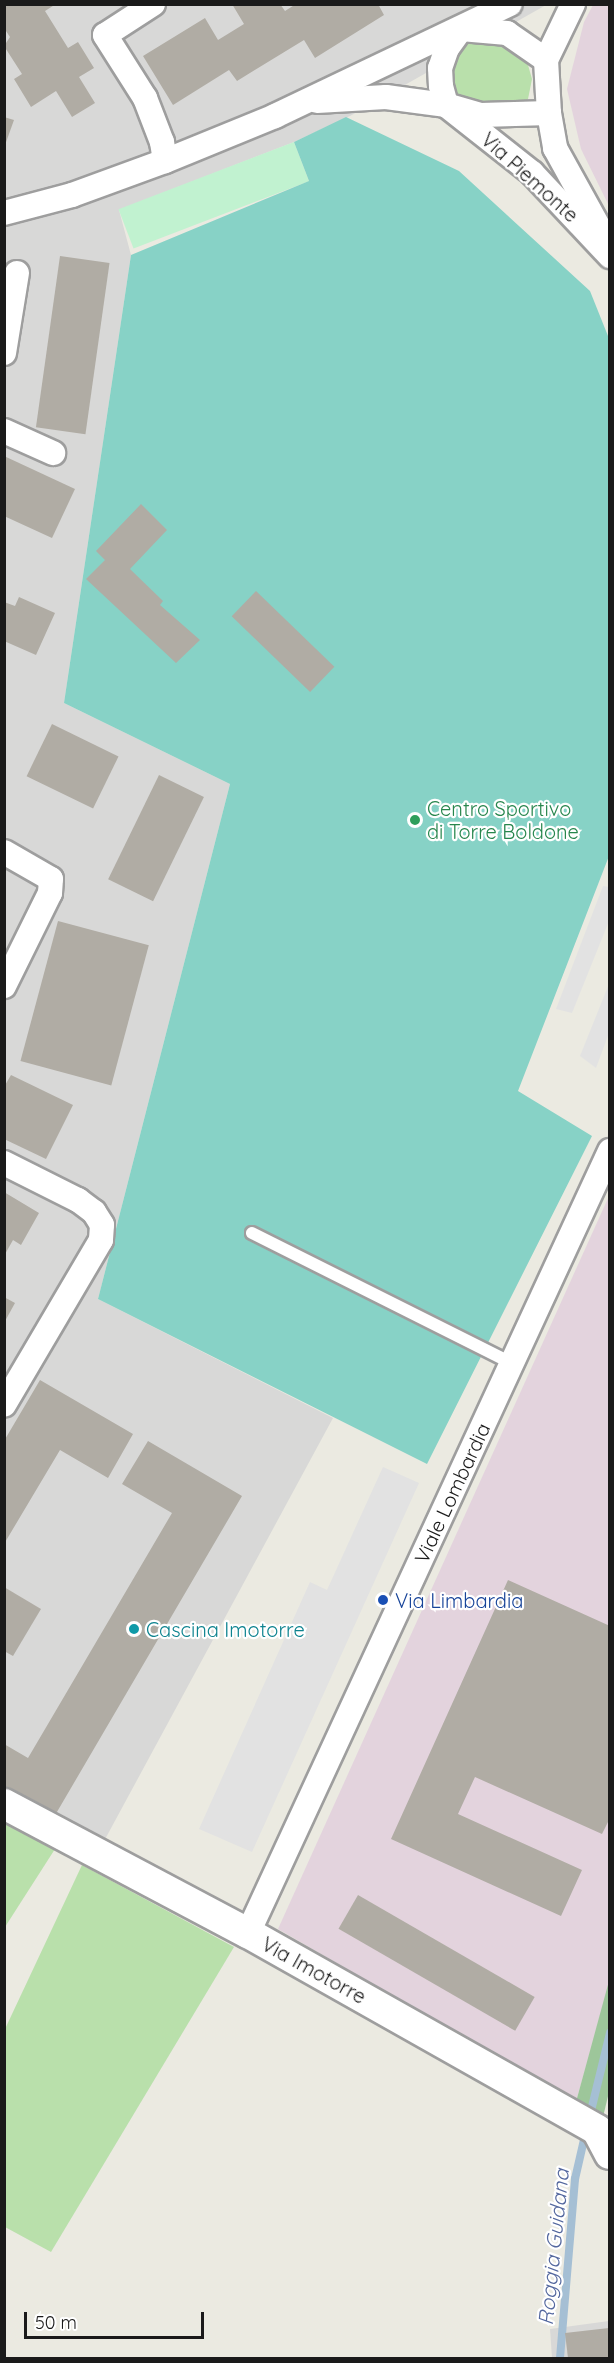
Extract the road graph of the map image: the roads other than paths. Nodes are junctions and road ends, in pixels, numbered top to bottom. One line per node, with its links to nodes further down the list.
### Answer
1 (153, 4): 9 (street)
2 (510, 4): 4 (street, Via Piemonte)
3 (573, 4): 5 (street)
4 (461, 29): 5 (street, Via Piemonte); 6 (street, Via Piemonte); 7 (street)
5 (546, 60): 8 (street)
6 (302, 102): 7 (street, Via Piemonte); 9 (street, Via Piemonte)
7 (446, 105): 8 (street, Via Piemonte); 12 (street, Via Piemonte)
8 (549, 113): 11 (street)
9 (165, 161): 10 (street, Via Piemonte)
10 (4, 213)
11 (609, 249)
12 (609, 255)
13 (17, 273): 14 (street)
14 (4, 353)
15 (4, 431): 16 (street)
16 (53, 453)
17 (4, 852): 18 (street)
18 (4, 986)
19 (609, 1151): 22 (street, Viale Lombardia)
20 (4, 1163): 23 (street)
21 (252, 1233): 22 (lane)
22 (512, 1363): 25 (street, Viale Lombardia)
23 (4, 1405)
24 (4, 1804): 25 (street, Via Imotorre)
25 (248, 1933): 26 (street, Via Imotorre)
26 (603, 2142)

